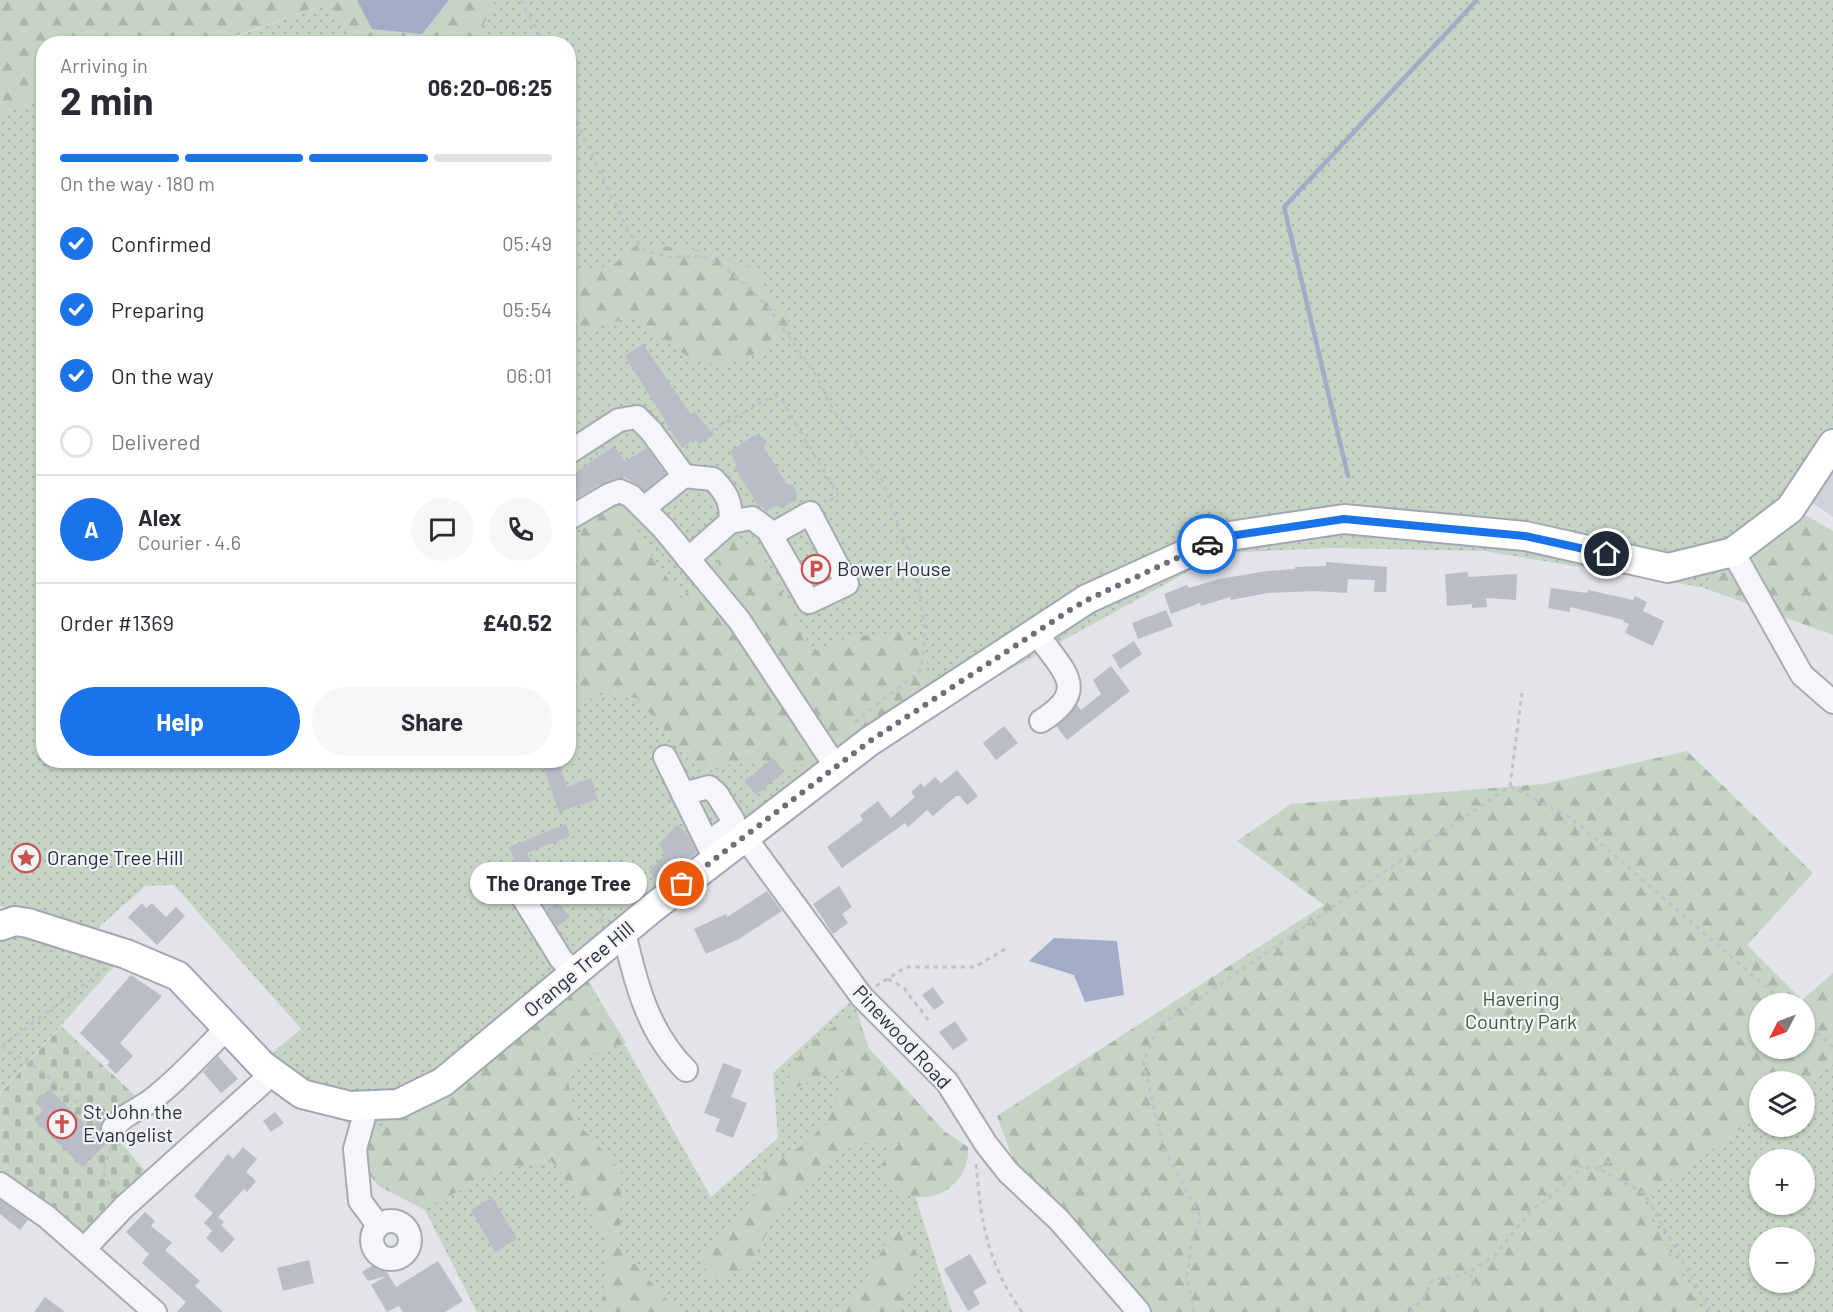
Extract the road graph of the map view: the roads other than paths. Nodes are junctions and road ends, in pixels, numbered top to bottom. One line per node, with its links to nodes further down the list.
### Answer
1 (1833, 444): 8 (main road)
2 (576, 448): 3 (street)
3 (684, 476): 4 (street); 6 (street)
4 (644, 508): 5 (street); 9 (street)
5 (576, 514)
6 (730, 522): 7 (street); 9 (street)
7 (771, 535): 7 (street)
8 (1733, 552): 10 (main road, Orange Tree Hill); 11 (street)
9 (688, 559): 14 (street)
10 (1036, 632): 12 (street); 14 (main road, Orange Tree Hill)
11 (1833, 702)
12 (1041, 721)
13 (665, 757): 15 (street)
14 (845, 760): 16 (main road, Orange Tree Hill)
15 (683, 794): 17 (street); 17 (street)
16 (744, 836): 17 (main road, Orange Tree Hill); 31 (street, Pinewood Road)
17 (712, 851): 20 (main road, Orange Tree Hill)
18 (519, 891): 21 (street)
19 (1, 922): 22 (main road, Orange Tree Hill)
20 (619, 936): 21 (main road, Orange Tree Hill); 23 (street)
21 (575, 973): 25 (main road, Orange Tree Hill)
22 (227, 1028): 24 (main road, Orange Tree Hill); 26 (street)
23 (686, 1070)
24 (273, 1073): 25 (main road, Orange Tree Hill); 29 (street)
25 (367, 1106): 28 (street)
26 (113, 1129)
27 (0, 1184): 29 (street)
28 (378, 1225)
29 (85, 1248): 30 (street)
30 (155, 1312)
31 (1139, 1312)

